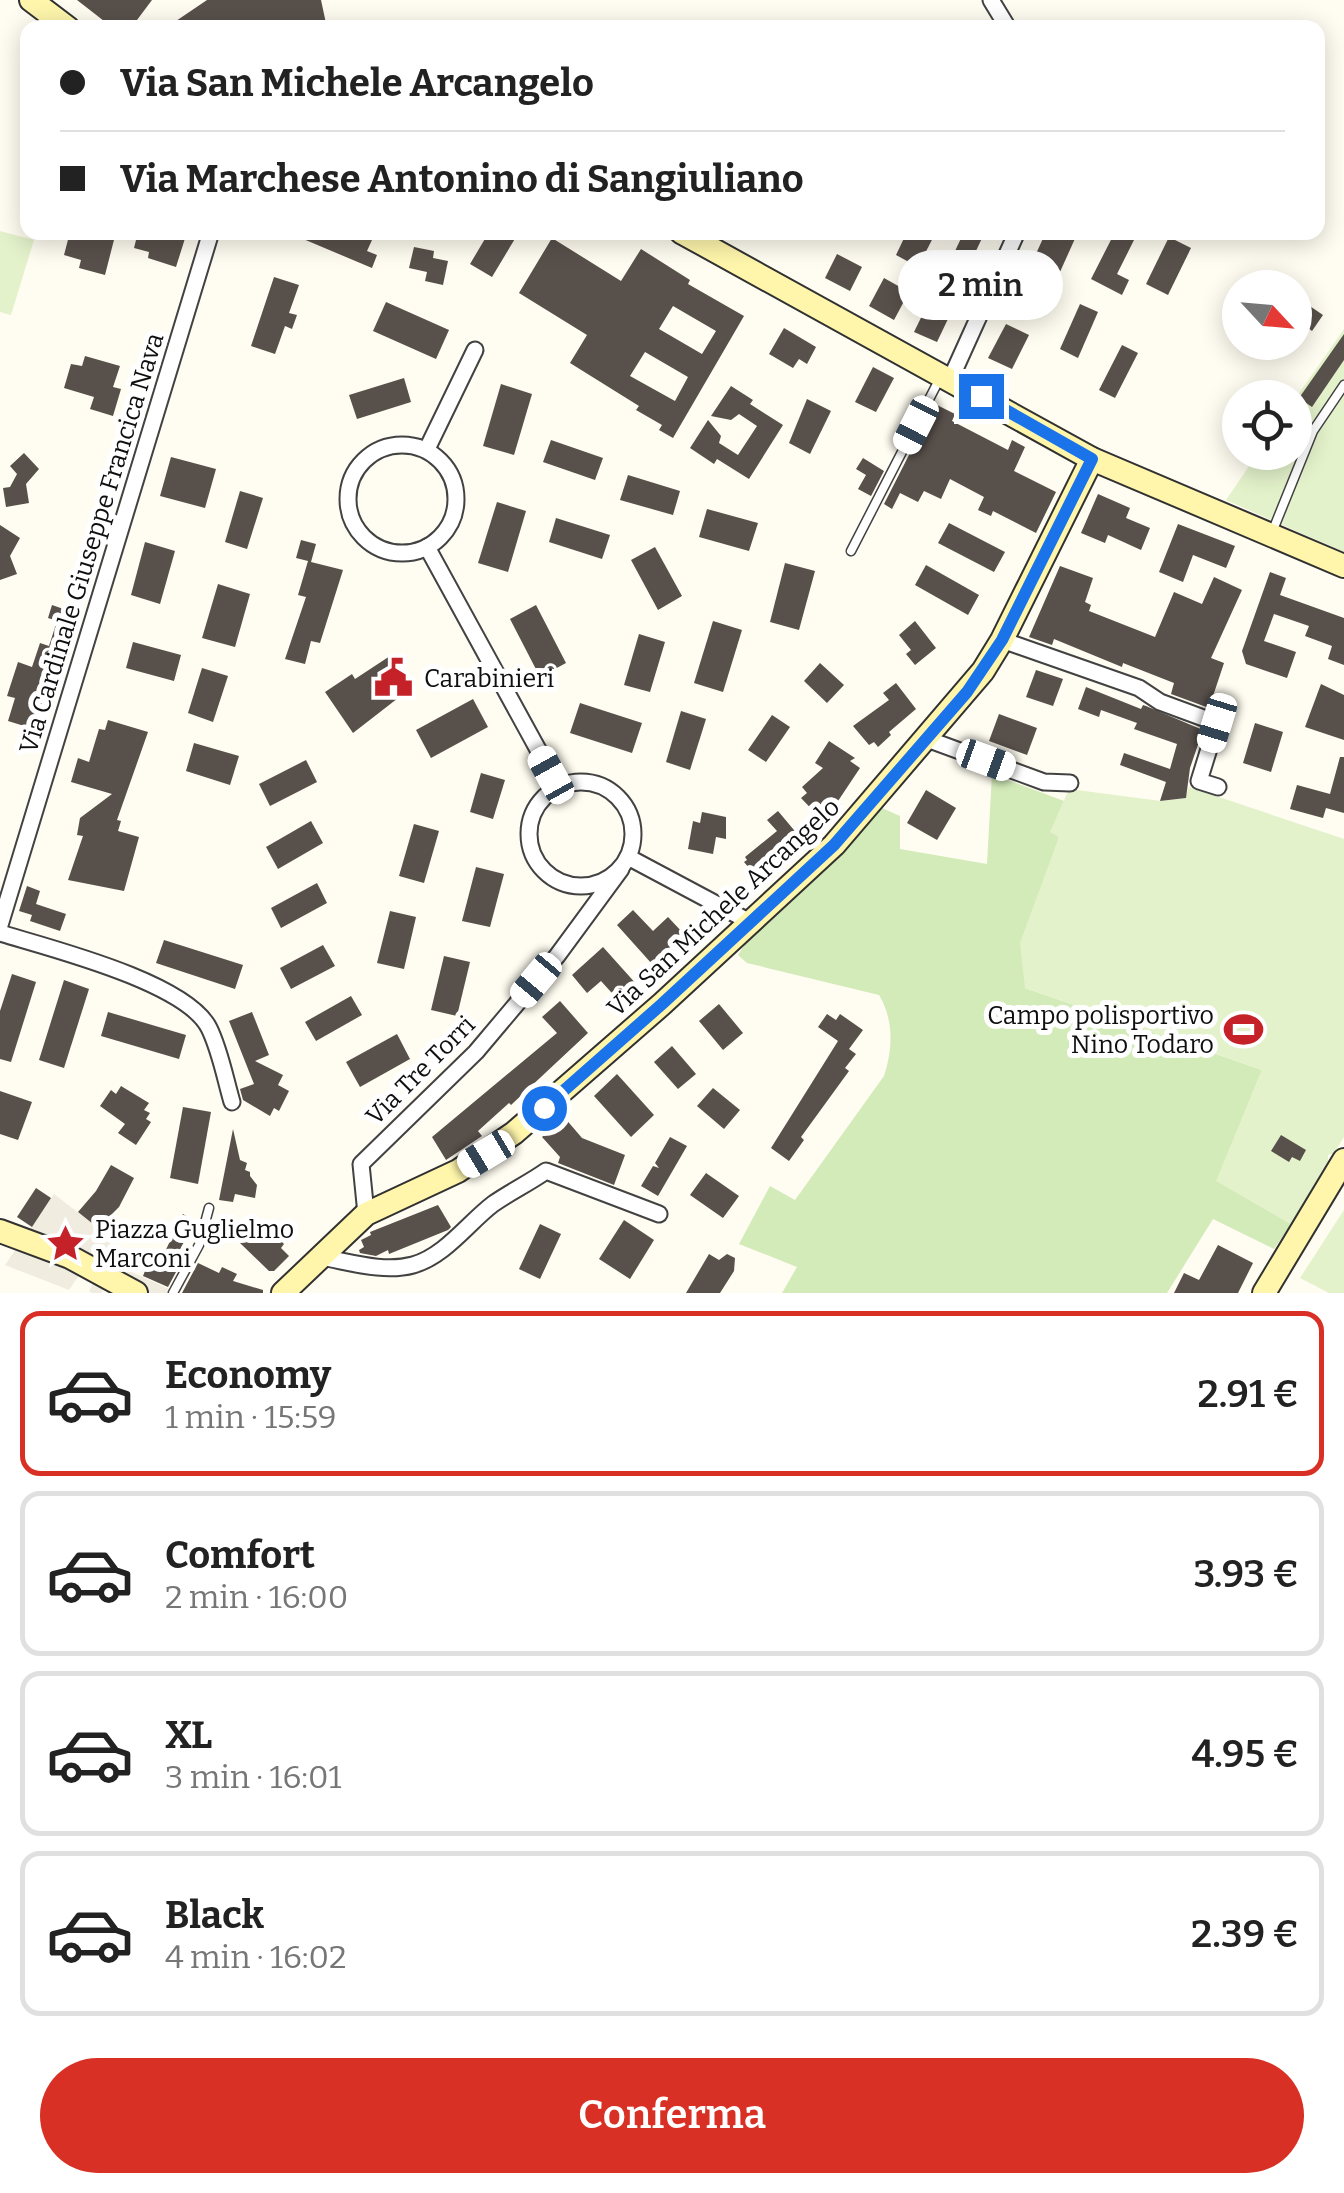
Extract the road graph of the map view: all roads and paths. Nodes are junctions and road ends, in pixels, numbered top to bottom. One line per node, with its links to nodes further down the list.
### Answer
1 (31, 0): 2 (main road)
2 (57, 20)
3 (208, 240): 24 (street, Via Cardinale Giuseppe Francica Nava)
4 (696, 240): 7 (main road)
5 (1013, 240): 7 (street)
6 (475, 350): 9 (street)
7 (947, 376): 10 (main road); 13 (lane)
8 (1344, 386): 11 (lane)
9 (427, 449): 12 (street); 12 (street)
10 (1092, 459): 11 (main road); 15 (main road, Via San Michele Arcangelo)
11 (1271, 535): 14 (main road)
12 (427, 547): 18 (street)
13 (851, 551)
14 (1344, 566)
15 (1002, 640): 16 (main road, Via San Michele Arcangelo); 19 (street)
16 (928, 739): 17 (street); 22 (main road, Via San Michele Arcangelo)
17 (1070, 783)
18 (558, 786): 20 (street); 21 (street)
19 (1218, 787)
20 (625, 863): 21 (street); 22 (street); 23 (street)
21 (560, 882): 23 (street)
22 (750, 922): 28 (main road, Via San Michele Arcangelo)
23 (582, 923): 28 (street, Via Tre Torri)
24 (0, 929): 25 (street)
25 (232, 1102)
26 (1344, 1160): 35 (main road)
27 (209, 1208): 33 (lane)
28 (366, 1214): 31 (main road, Via San Michele Arcangelo)
29 (659, 1214): 31 (street)
30 (0, 1231): 32 (main road)
31 (321, 1257): 34 (main road, Via San Michele Arcangelo)
32 (136, 1293)
33 (173, 1293)
34 (284, 1293)
35 (1264, 1293)

